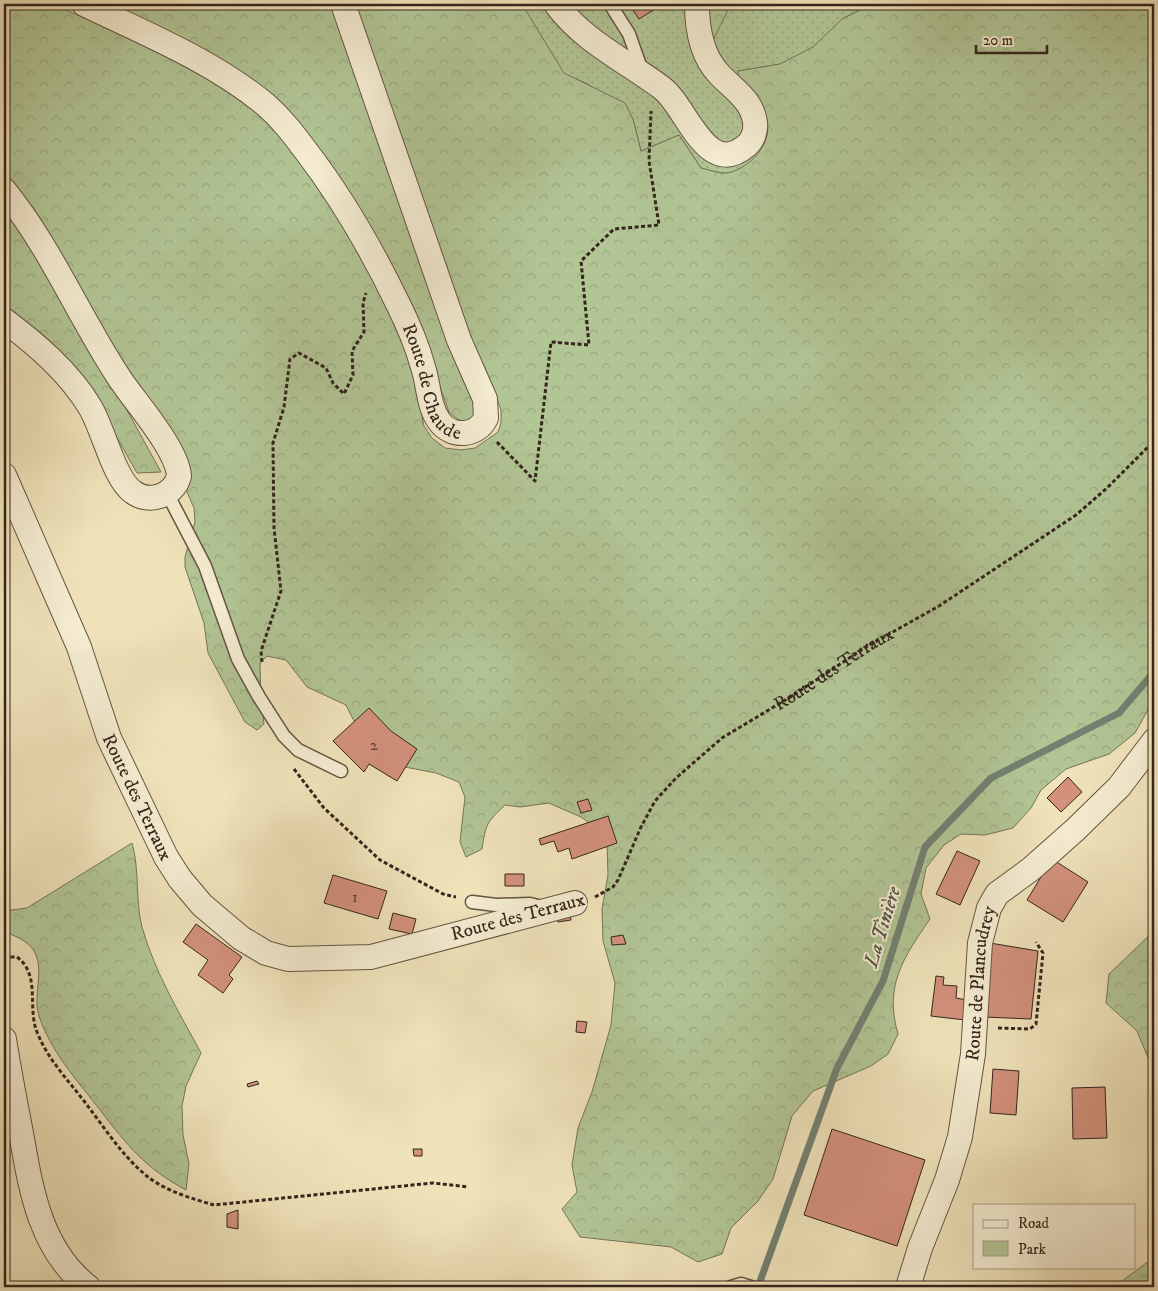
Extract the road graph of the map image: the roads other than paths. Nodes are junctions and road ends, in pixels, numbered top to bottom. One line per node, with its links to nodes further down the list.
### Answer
1 (84, 4): 2 (street, Route de Chaude)
2 (343, 4)
3 (556, 4): 6 (street)
4 (610, 4): 6 (lane)
5 (697, 4): 6 (street)
6 (648, 79)
7 (4, 190): 10 (street)
8 (4, 320): 10 (street)
9 (4, 475): 15 (street, Route des Terraux)
10 (167, 493): 12 (lane)
11 (1154, 741): 18 (street, Route de Plancudrey)
12 (341, 771)
13 (472, 902): 15 (lane)
14 (575, 903): 15 (street, Route des Terraux)
15 (545, 911)
16 (4, 1039): 17 (street)
17 (88, 1287)
18 (908, 1287)

